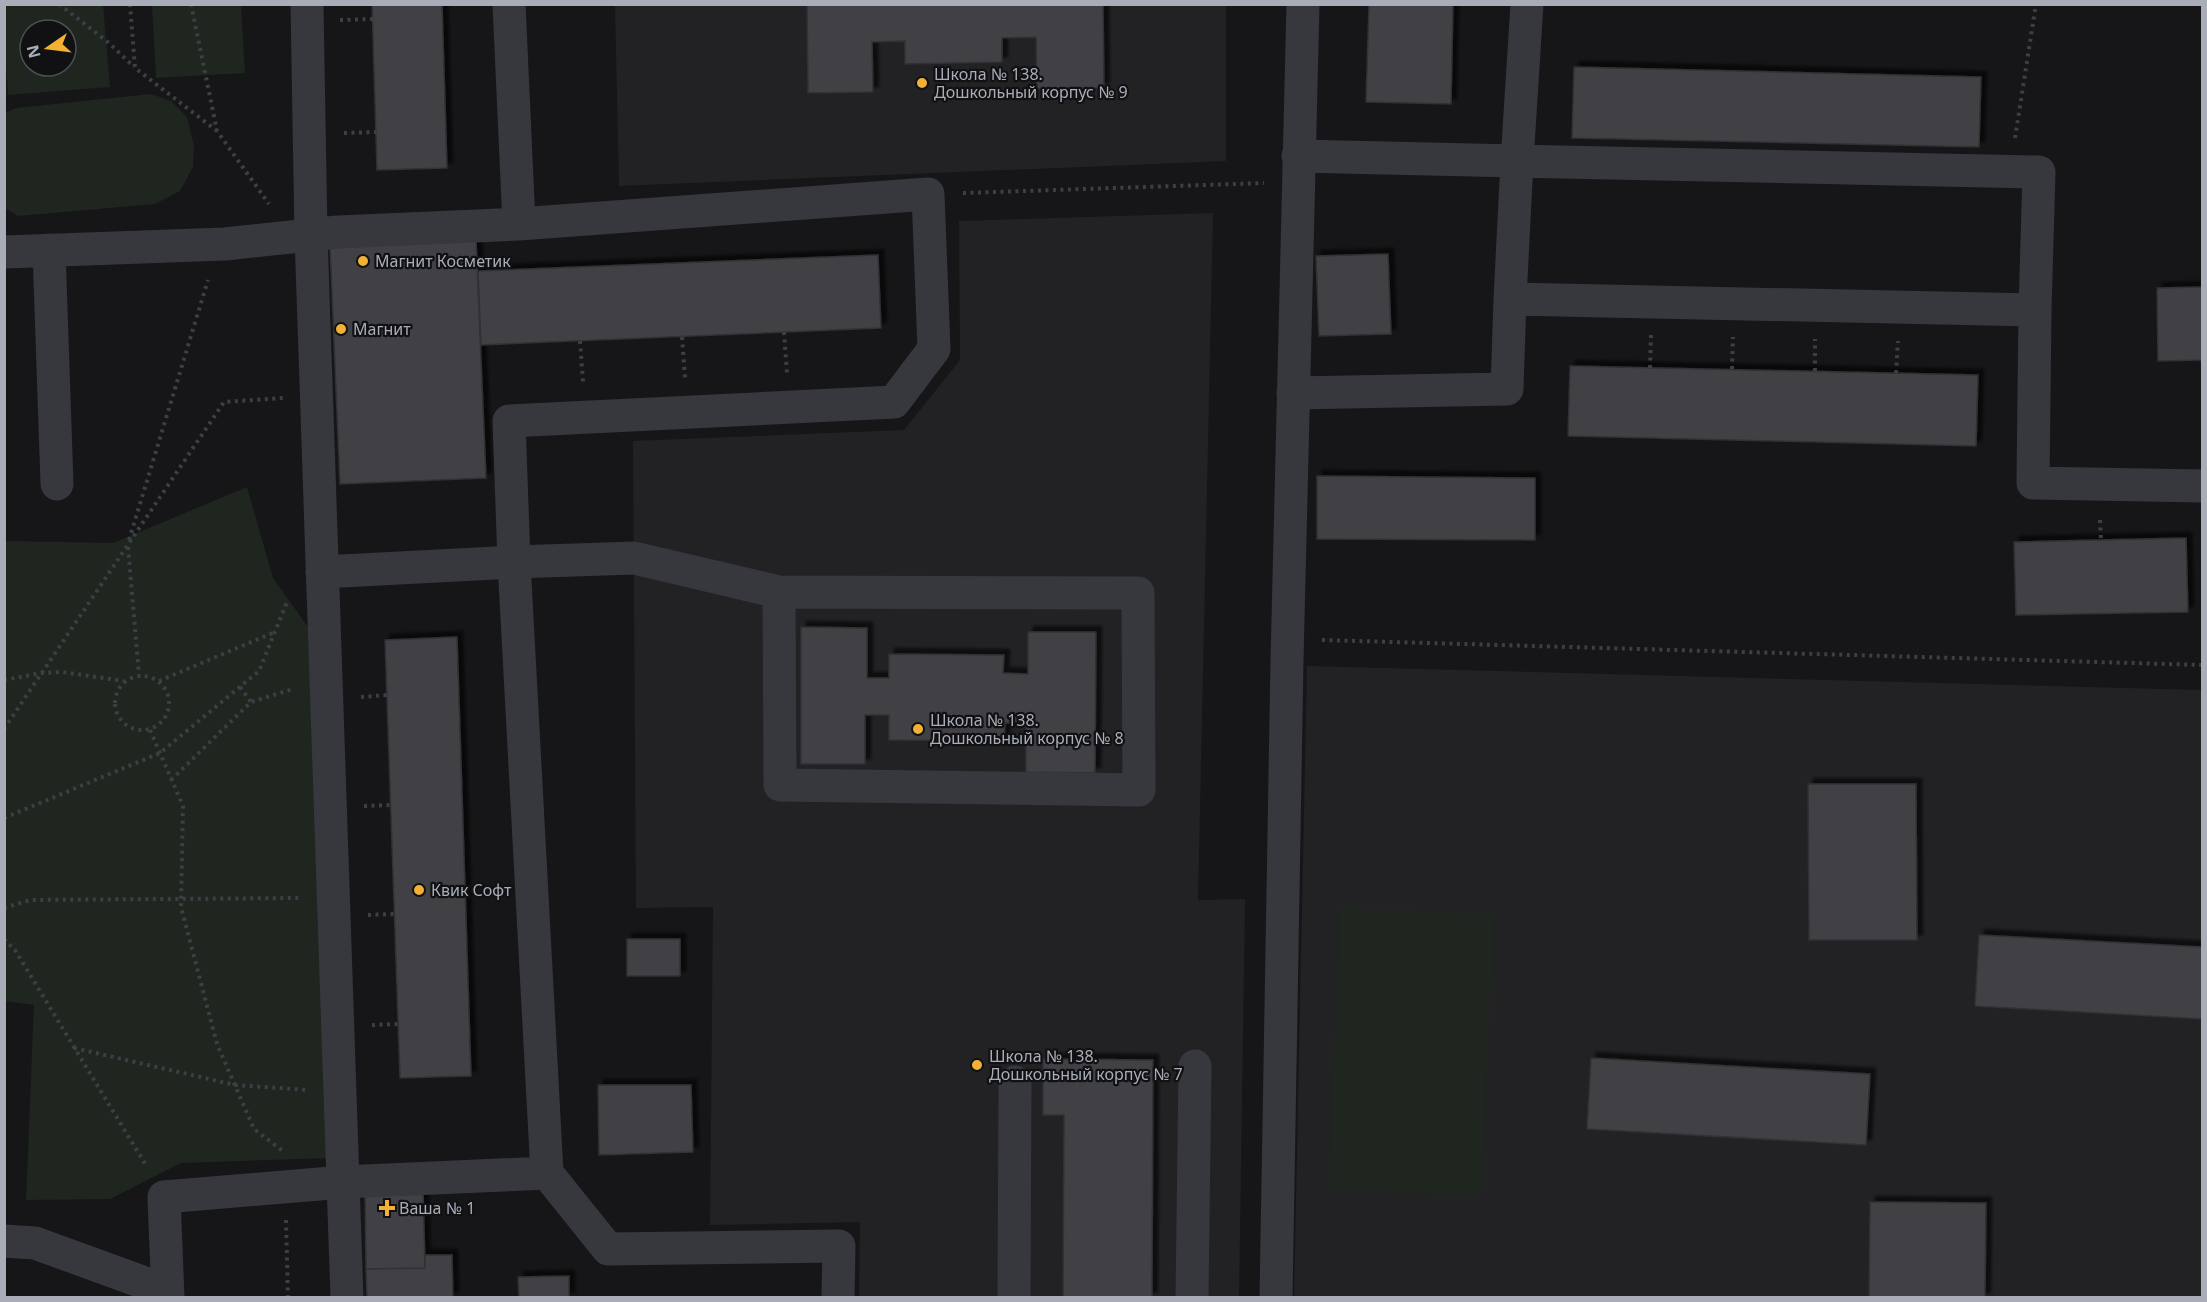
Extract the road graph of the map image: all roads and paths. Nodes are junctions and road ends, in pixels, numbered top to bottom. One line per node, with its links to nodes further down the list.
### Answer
1 (59, 4): 10 (path)
2 (130, 4): 10 (path)
3 (191, 4): 11 (path)
4 (509, 4): 19 (lane)
5 (1303, 4): 14 (lane)
6 (1527, 4): 15 (lane)
7 (2036, 4): 16 (path)
8 (320, 12): 9 (path); 20 (lane)
9 (372, 19)
10 (135, 68): 11 (path)
11 (217, 131): 20 (path)
12 (376, 132): 13 (path)
13 (336, 133)
14 (1298, 156): 15 (lane); 27 (lane)
15 (1517, 161): 16 (lane); 24 (lane)
16 (2010, 171): 25 (lane)
17 (1236, 184): 18 (path)
18 (928, 194): 19 (lane); 29 (lane)
19 (519, 224): 20 (lane)
20 (302, 236): 21 (lane); 28 (lane)
21 (225, 244): 22 (lane); 32 (path)
22 (49, 250): 23 (lane); 30 (lane)
23 (4, 252)
24 (1510, 299): 25 (lane); 27 (lane)
25 (2035, 310): 31 (lane)
26 (580, 341): 29 (path)
27 (1293, 393): 37 (lane)
28 (317, 396): 32 (path); 34 (lane)
29 (585, 418): 33 (lane)
30 (57, 484)
31 (2202, 486)
32 (128, 546): 39 (path); 40 (path)
33 (514, 562): 34 (lane); 35 (lane); 62 (lane)
34 (322, 572): 36 (path); 44 (lane)
35 (779, 592): 35 (lane)
36 (275, 631): 43 (path); 45 (path)
37 (1288, 650): 38 (path); 72 (lane)
38 (2202, 665)
39 (42, 673): 41 (path); 42 (path); 47 (path)
40 (139, 675): 42 (path); 43 (path)
41 (4, 680)
42 (124, 681): 48 (path)
43 (159, 681): 48 (path)
44 (326, 683): 46 (path); 53 (lane)
45 (240, 687): 46 (path); 49 (path)
46 (251, 702): 50 (path)
47 (4, 729)
48 (150, 730): 49 (path)
49 (160, 753): 50 (path); 51 (path)
50 (171, 780): 52 (path)
51 (4, 818)
52 (182, 898): 53 (path); 54 (path); 59 (path)
53 (334, 898): 60 (lane)
54 (4, 908)
55 (4, 939): 56 (path)
56 (74, 1047): 59 (path); 64 (path)
57 (1195, 1066): 71 (lane)
58 (1015, 1082): 70 (lane)
59 (235, 1085): 60 (path); 61 (path)
60 (340, 1091): 63 (lane)
61 (287, 1171): 63 (lane); 64 (lane); 67 (path)
62 (547, 1173): 63 (lane); 69 (lane)
63 (344, 1182): 68 (lane)
64 (164, 1197): 66 (lane)
65 (4, 1241): 66 (lane)
66 (168, 1294)
67 (288, 1298)
68 (347, 1298)
69 (838, 1298)
70 (1014, 1298)
71 (1192, 1298)
72 (1276, 1298)

